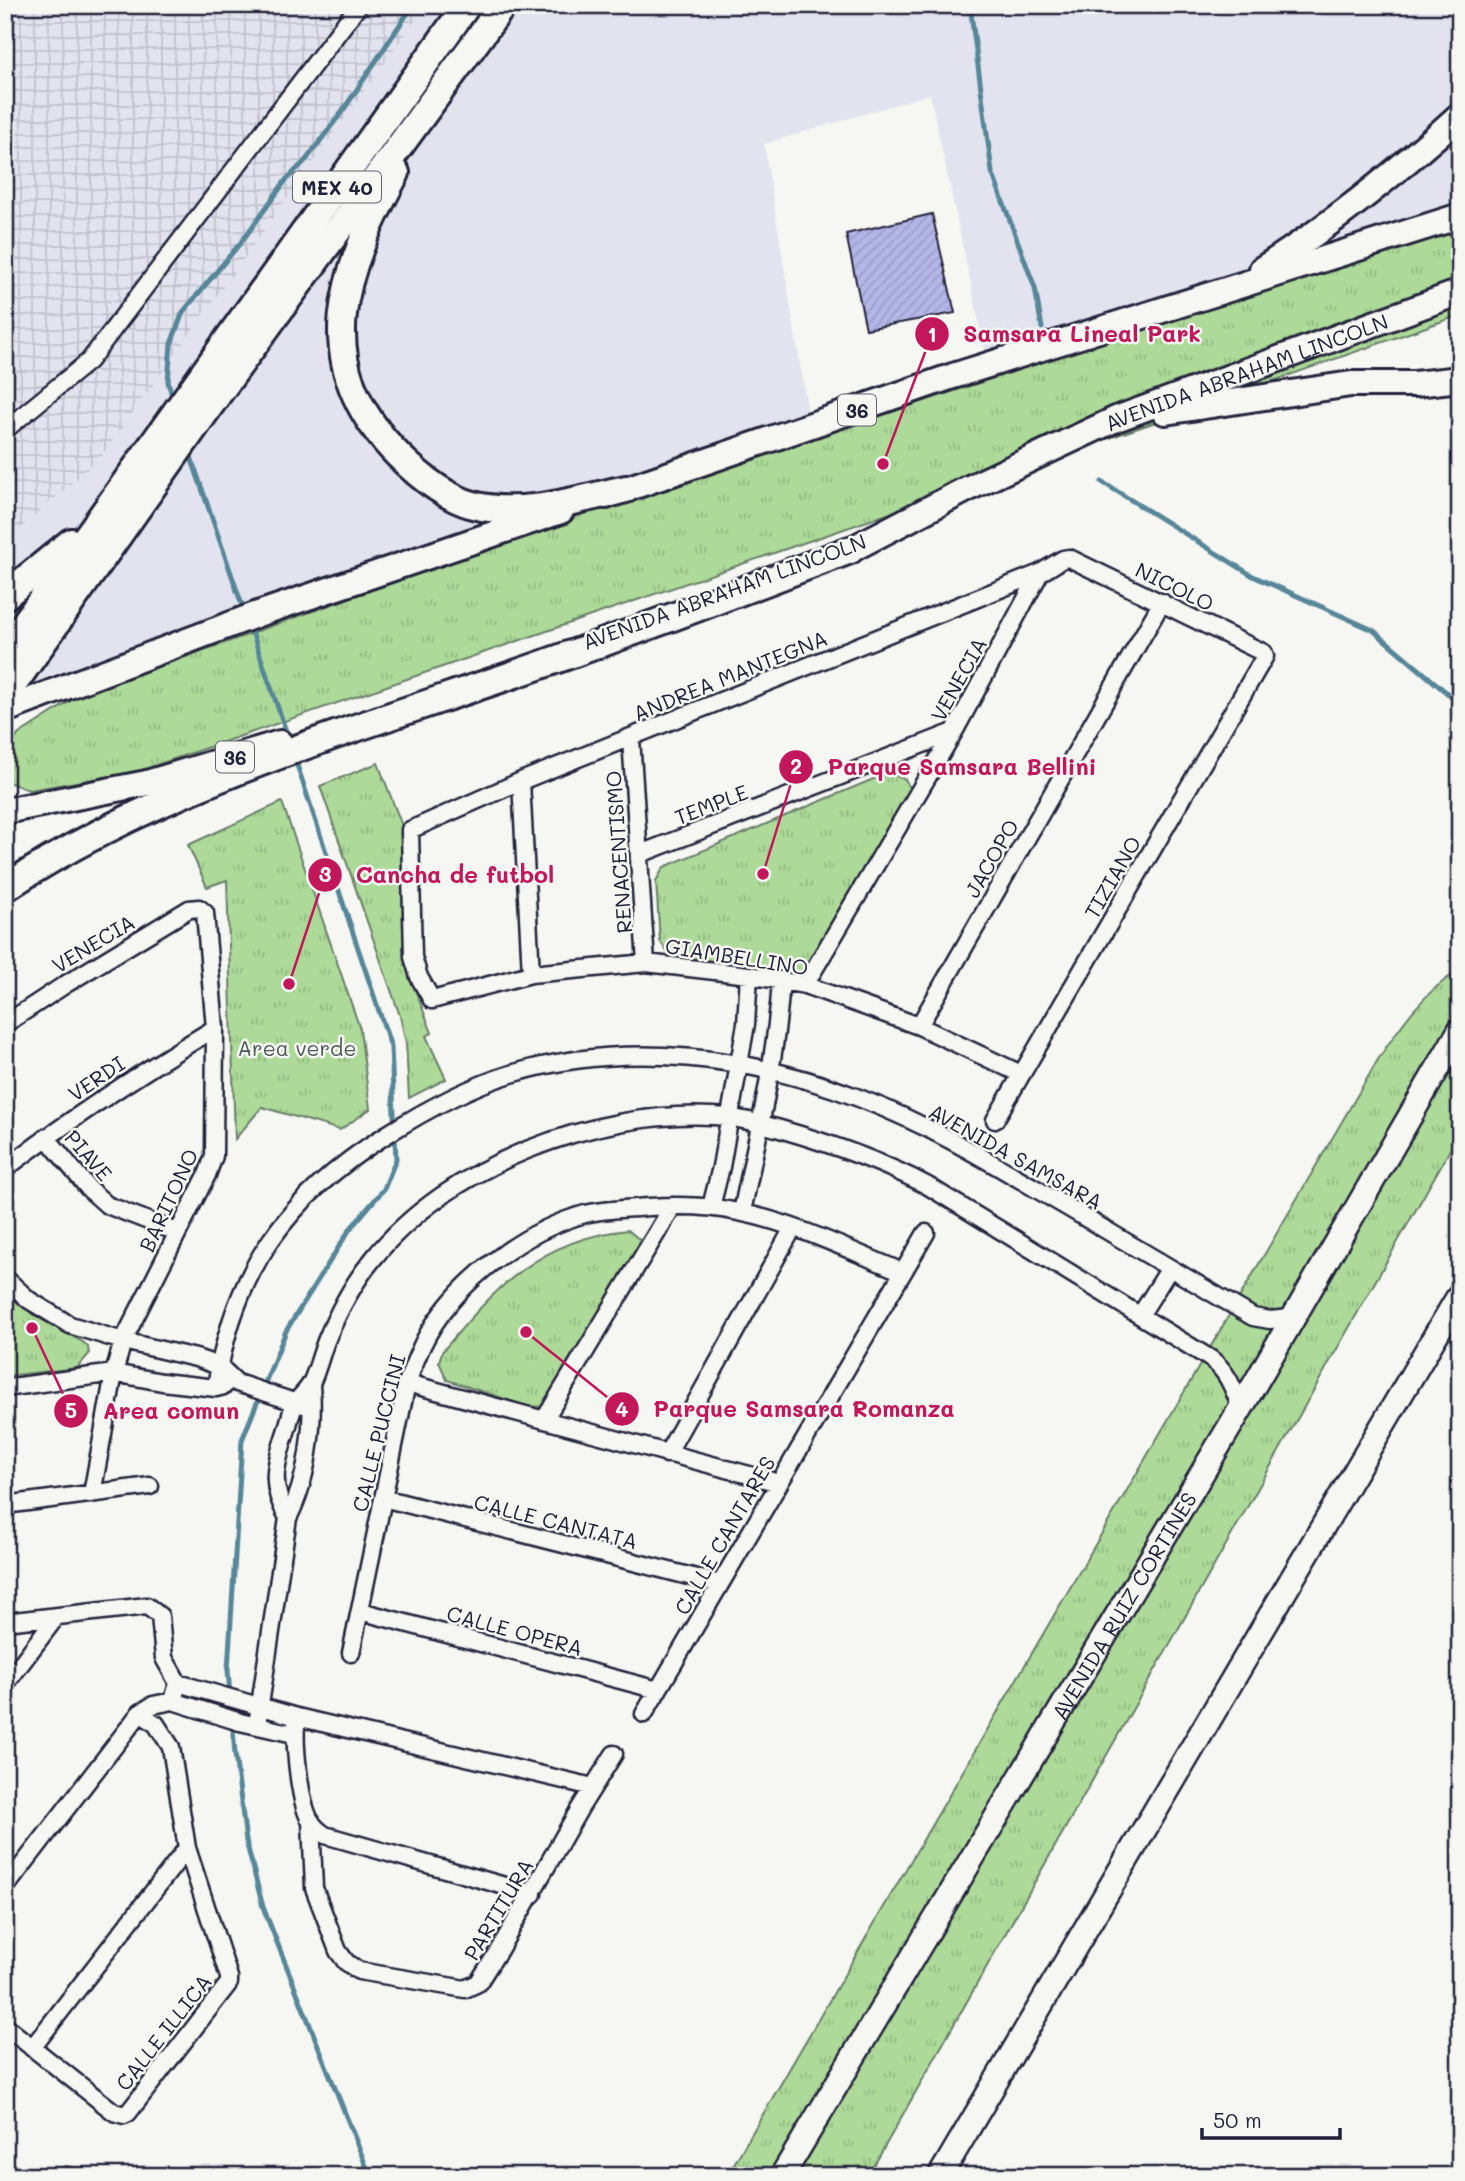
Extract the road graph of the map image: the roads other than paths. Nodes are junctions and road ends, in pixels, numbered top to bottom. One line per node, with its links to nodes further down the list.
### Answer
1 (359, 5): 11 (street)
2 (467, 5): 13 (highway, MEX 40)
3 (503, 5): 4 (highway, MEX 40)
4 (442, 87): 12 (highway); 21 (highway, MEX 40)
5 (1460, 115): 7 (main road)
6 (1460, 216): 7 (main road, 36)
7 (1231, 289): 12 (main road, 36)
8 (1460, 292): 10 (main road, AVENIDA ABRAHAM LINCOLN / 36)
9 (1460, 379): 10 (main road)
10 (1116, 419): 14 (main road, AVENIDA ABRAHAM LINCOLN / 36)
11 (5, 430)
12 (626, 489): 21 (main road, 36)
13 (117, 496): 17 (highway); 19 (highway, MEX 40)
14 (850, 550): 25 (main road, AVENIDA ABRAHAM LINCOLN / 36); 27 (highway)
15 (1063, 559): 16 (street, ANDREA MANTEGNA); 18 (street, NICOLO)
16 (1040, 573): 22 (street, VENECIA); 23 (street, ANDREA MANTEGNA)
17 (5, 596)
18 (1162, 603): 20 (street, NICOLO); 36 (street, JACOPO)
19 (5, 651)
20 (1265, 656): 41 (street, TIZIANO)
21 (6, 705)
22 (954, 732): 26 (street, TEMPLE); 33 (street, VENECIA)
23 (631, 738): 24 (street, ANDREA MANTEGNA); 26 (street, RENACENTISMO)
24 (521, 781): 30 (street); 34 (street, ANDREA MANTEGNA)
25 (5, 811)
26 (640, 855): 29 (street, RENACENTISMO)
27 (5, 888)
28 (205, 914): 35 (street, VENECIA); 37 (street, BARITONO)
29 (646, 963): 30 (street, GIAMBELLINO); 31 (street, GIAMBELLINO)
30 (531, 974): 34 (street, GIAMBELLINO)
31 (749, 975): 32 (street, GIAMBELLINO); 39 (street)
32 (781, 980): 33 (street, GIAMBELLINO); 40 (street)
33 (805, 985): 36 (street, GIAMBELLINO)
34 (433, 1000)
35 (5, 1024)
36 (919, 1026): 41 (street, GIAMBELLINO)
37 (215, 1028): 45 (street, VERDI); 51 (street, BARITONO)
38 (1460, 1030): 58 (main road, AVENIDA RUIZ CORTINES)
39 (738, 1063): 40 (street, AVENIDA SAMSARA); 42 (street); 60 (street, AVENIDA SAMSARA)
40 (771, 1070): 44 (street); 53 (street, AVENIDA SAMSARA)
41 (1021, 1074): 43 (street, TIZIANO)
42 (730, 1117): 44 (street); 48 (street); 64 (street)
43 (995, 1120)
44 (760, 1124): 49 (street); 57 (street)
45 (46, 1137): 46 (street, VERDI); 51 (street, PIAVE)
46 (5, 1169)
47 (673, 1206): 48 (street, CALLE PUCCINI); 63 (street, CALLE PUCCINI); 70 (street)
48 (711, 1206): 49 (street, CALLE PUCCINI)
49 (742, 1212): 50 (street, CALLE PUCCINI)
50 (793, 1228): 54 (street, CALLE PUCCINI); 71 (street)
51 (177, 1232): 59 (street, BARITONO)
52 (926, 1233): 54 (street, CALLE CANTARES)
53 (1170, 1268): 57 (street); 58 (street, AVENIDA SAMSARA)
54 (903, 1272): 72 (street, CALLE CANTARES)
55 (5, 1278): 59 (street)
56 (1460, 1294): 102 (main road)
57 (1141, 1314): 69 (street)
58 (1291, 1318): 69 (main road, AVENIDA RUIZ CORTINES)
59 (123, 1341): 60 (street); 61 (street, BARITONO)
60 (219, 1366): 62 (street); 66 (street, AVENIDA SAMSARA)
61 (114, 1373): 65 (street); 66 (street); 74 (street, BARITONO)
62 (237, 1383): 66 (street); 67 (street)
63 (407, 1383): 70 (street); 75 (street, CALLE PUCCINI)
64 (311, 1384): 67 (street); 68 (street)
65 (5, 1388)
66 (216, 1388)
67 (296, 1403): 68 (street); 77 (street)
68 (313, 1408): 77 (street)
69 (1241, 1408): 101 (main road, AVENIDA RUIZ CORTINES)
70 (544, 1420): 71 (street)
71 (667, 1454): 72 (street)
72 (779, 1483): 78 (street, CALLE CANTARES)
73 (150, 1486): 74 (street)
74 (92, 1494): 76 (street)
75 (383, 1498): 78 (street, CALLE CANTATA); 79 (street, CALLE PUCCINI)
76 (5, 1505)
77 (288, 1518): 87 (street)
78 (720, 1584): 85 (street, CALLE CANTARES)
79 (360, 1611): 82 (street, CALLE PUCCINI); 85 (street, CALLE OPERA)
80 (56, 1617): 81 (street); 83 (street); 84 (street)
81 (5, 1622)
82 (351, 1653)
83 (178, 1683): 86 (street); 87 (street)
84 (5, 1685)
85 (658, 1690): 89 (street, CALLE CANTARES)
86 (173, 1701): 88 (street); 91 (street)
87 (260, 1705): 90 (street); 91 (street)
88 (140, 1713): 96 (street); 97 (street)
89 (644, 1714)
90 (297, 1717): 92 (street); 94 (street)
91 (257, 1725): 92 (street)
92 (294, 1734): 95 (street)
93 (614, 1754): 94 (street, PARTITURA)
94 (593, 1787): 98 (street, PARTITURA)
95 (311, 1821): 98 (street); 98 (street, PARTITURA)
96 (187, 1848): 100 (street); 100 (street, CALLE ILLICA)
97 (5, 1888)
98 (533, 1894)
99 (5, 2026): 100 (street)
100 (32, 2048)
101 (782, 2176)
102 (940, 2176)

